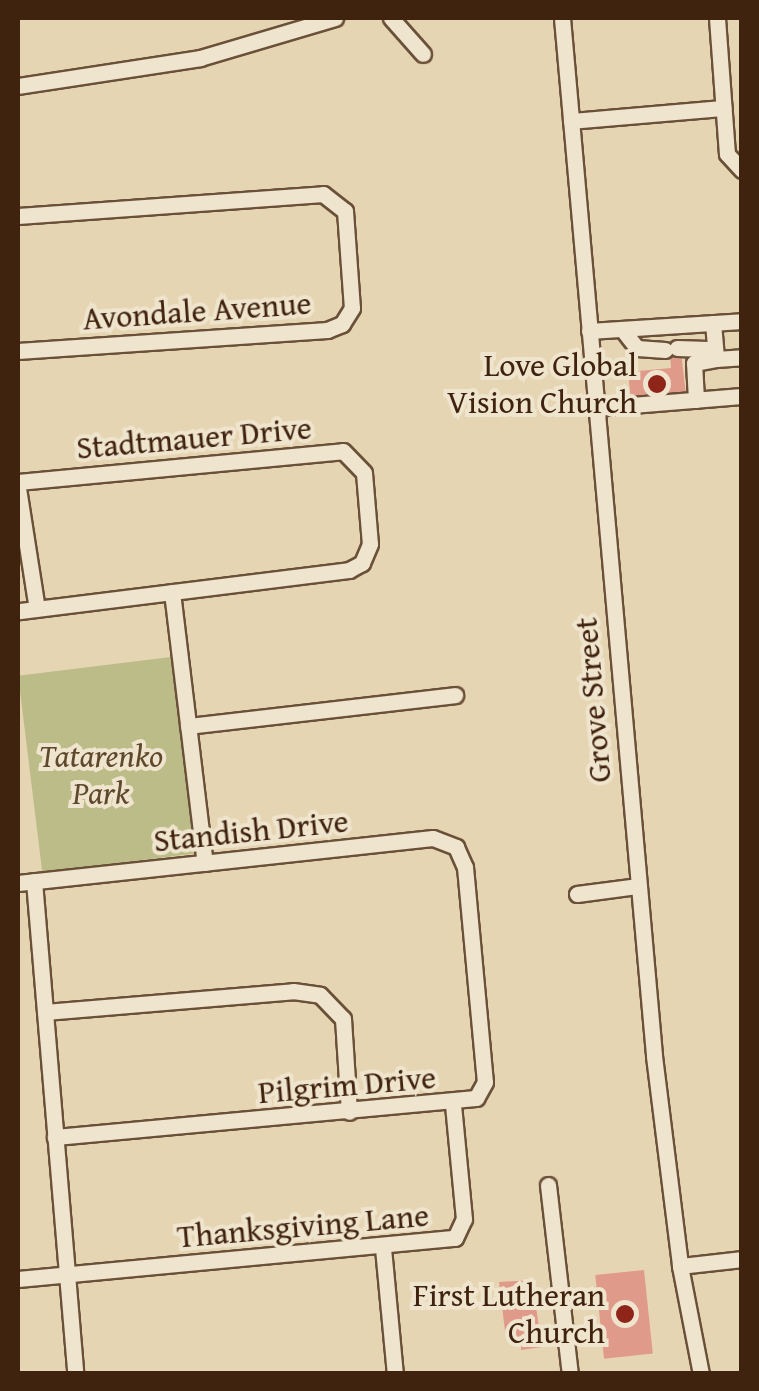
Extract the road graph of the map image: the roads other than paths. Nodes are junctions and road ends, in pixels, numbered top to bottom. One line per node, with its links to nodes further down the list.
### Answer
1 (335, 18): 6 (street)
2 (391, 18): 5 (street)
3 (562, 18): 8 (street, Grove Street)
4 (717, 18): 7 (street)
5 (424, 54)
6 (18, 86)
7 (723, 108): 8 (street); 9 (street)
8 (571, 121): 14 (street, Grove Street)
9 (742, 170)
10 (18, 216): 15 (street, Avondale Avenue)
11 (742, 322): 12 (street)
12 (714, 323): 13 (street); 16 (street)
13 (622, 329): 14 (street); 16 (street)
14 (589, 331): 20 (street, Grove Street)
15 (18, 351)
16 (716, 354): 17 (street); 19 (street)
17 (742, 358)
18 (742, 396): 19 (street)
19 (696, 400): 20 (street)
20 (595, 408): 30 (street, Grove Street)
21 (18, 485): 22 (street, Stadtmauer Drive); 23 (street)
22 (172, 592): 23 (street); 26 (street)
23 (37, 609): 24 (street)
24 (18, 612)
25 (455, 695): 26 (street)
26 (188, 726): 27 (street)
27 (205, 863): 28 (street, Standish Drive); 29 (street, Standish Drive)
28 (465, 876): 33 (street, Pilgrim Drive)
29 (26, 882): 32 (street)
30 (638, 886): 31 (street); 39 (street, Grove Street)
31 (577, 894)
32 (45, 1012): 34 (street); 35 (street)
33 (452, 1104): 34 (street, Pilgrim Drive); 37 (street, Thanksgiving Lane)
34 (348, 1112): 35 (street, Pilgrim Drive)
35 (55, 1137): 40 (street)
36 (548, 1185): 44 (street)
37 (383, 1248): 40 (street, Thanksgiving Lane); 43 (street)
38 (742, 1258): 39 (street)
39 (680, 1266): 45 (street, Grove Street)
40 (67, 1275): 41 (street, Thanksgiving Lane); 42 (street)
41 (18, 1279)
42 (75, 1374)
43 (395, 1374)
44 (570, 1374)
45 (701, 1374)

